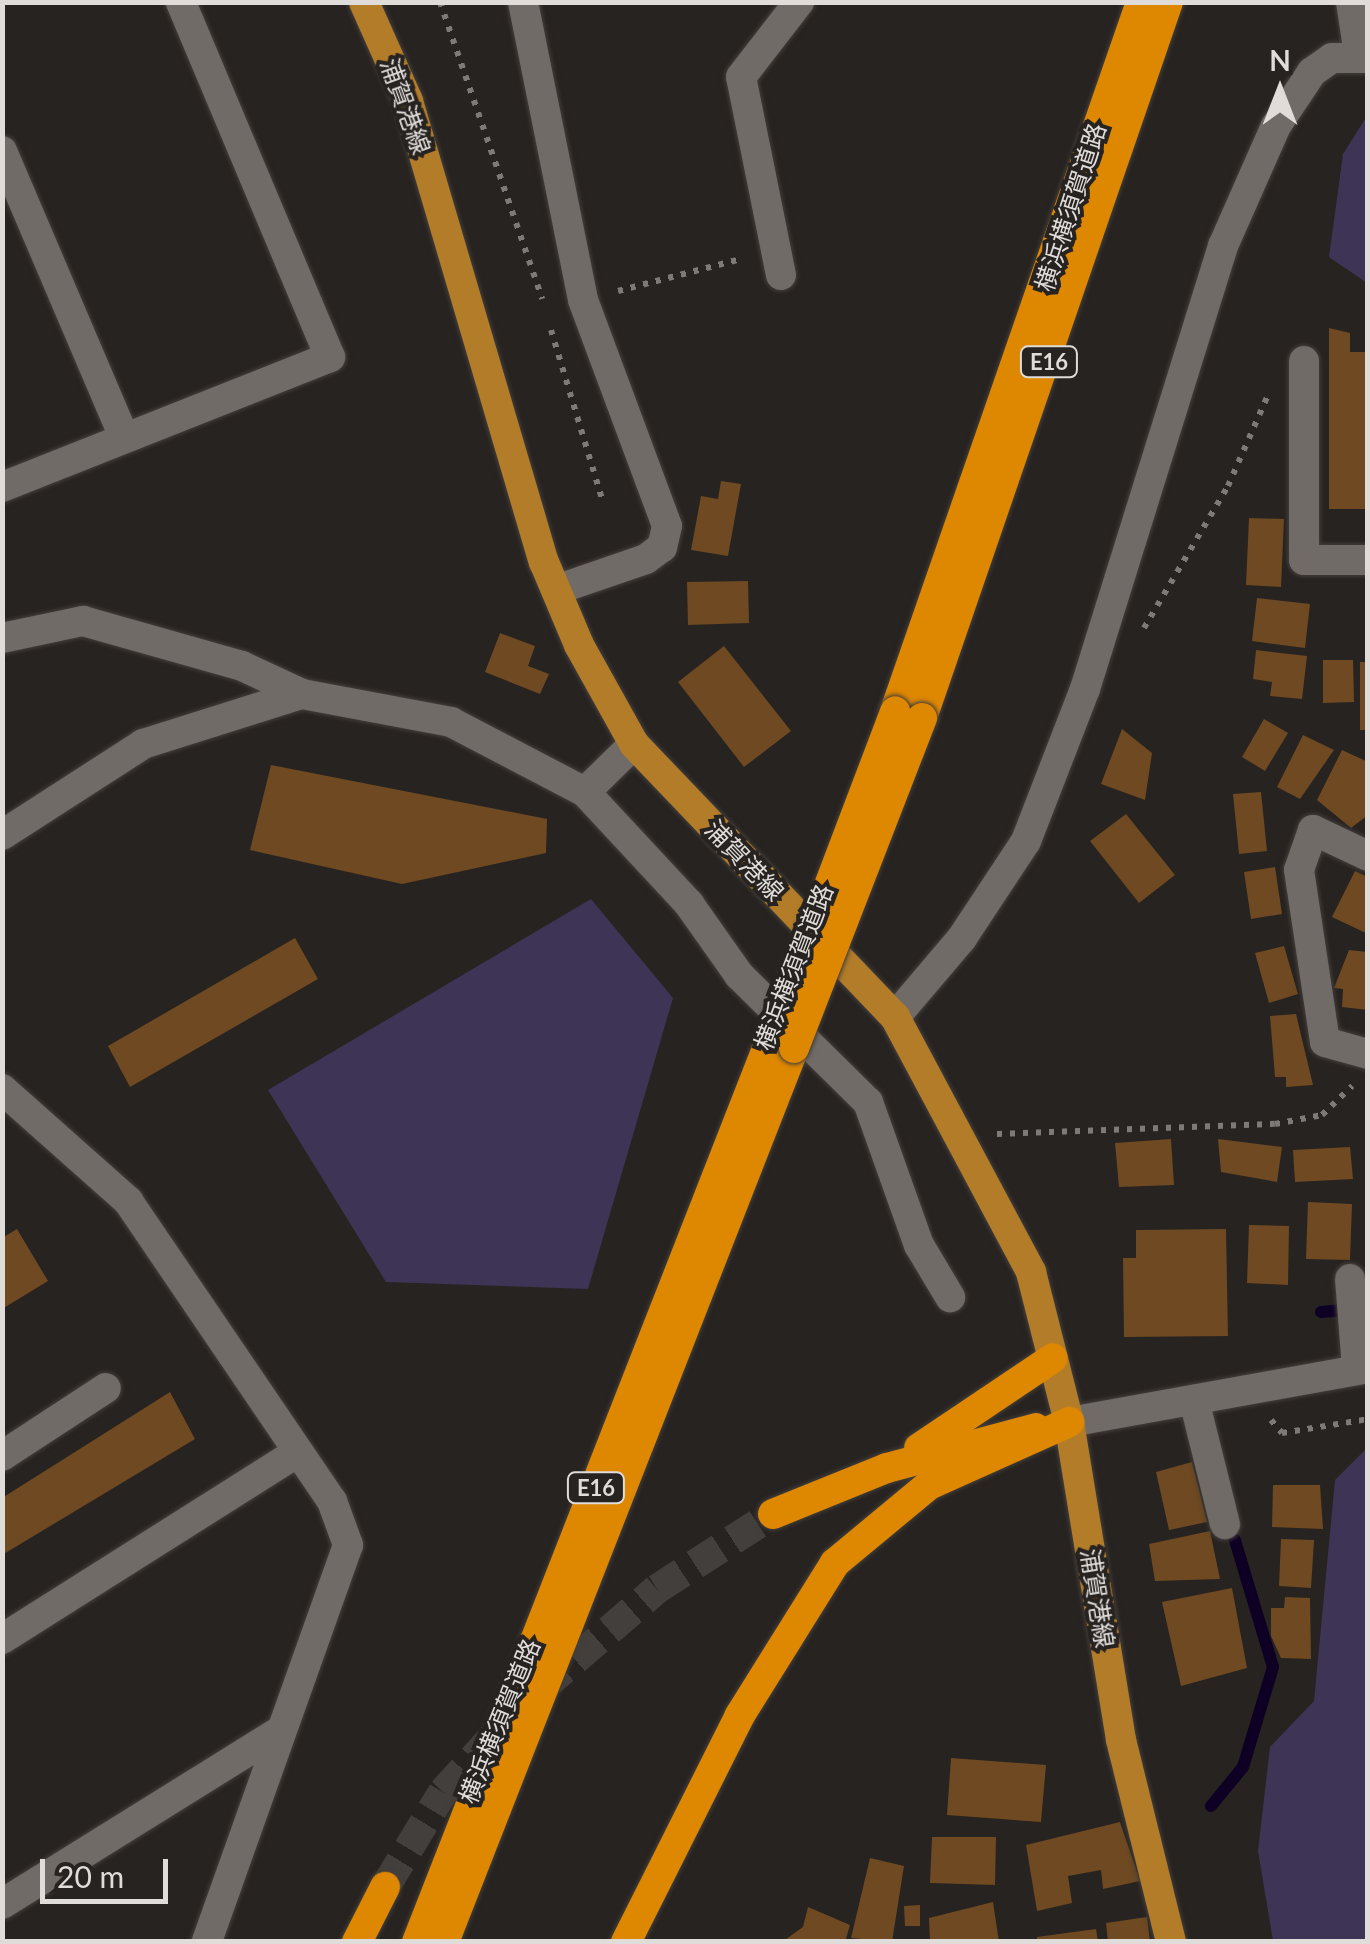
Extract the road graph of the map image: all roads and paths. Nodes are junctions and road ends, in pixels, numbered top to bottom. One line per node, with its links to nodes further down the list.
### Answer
1 (181, 2): 14 (street)
2 (364, 2): 18 (main road, 浦賀港線)
3 (440, 2): 16 (path)
4 (522, 2): 12 (street)
5 (799, 2): 11 (street)
6 (1142, 2): 22 (highway, 横浜横須賀道路 / E16)
7 (1168, 2): 22 (highway, 横浜横須賀道路 / E16)
8 (1351, 2): 9 (street)
9 (1363, 56): 27 (street)
10 (2, 152): 14 (street)
11 (779, 262): 12 (path)
12 (583, 300): 18 (street)
13 (1304, 361): 17 (street); 20 (path)
14 (124, 437): 15 (street)
15 (2, 487)
16 (602, 498)
17 (1368, 560)
18 (556, 590): 23 (main road, 浦賀港線)
19 (2, 638): 21 (street)
20 (1135, 641)
21 (302, 694): 24 (street); 25 (street)
22 (908, 714): 28 (highway, 横浜横須賀道路 / E16, bridge)
23 (634, 744): 24 (street); 27 (main road, 浦賀港線)
24 (585, 792): 34 (street)
25 (2, 834)
26 (1368, 856): 29 (street)
27 (896, 1017): 32 (main road, 浦賀港線)
28 (784, 1041): 51 (highway, 横浜横須賀道路 / E16); 52 (highway, 横浜横須賀道路 / E16)
29 (1368, 1054)
30 (1367, 1072): 32 (path)
31 (2, 1089): 40 (street)
32 (966, 1138): 35 (main road, 浦賀港線)
33 (1350, 1279): 36 (street)
34 (950, 1297)
35 (1053, 1358): 39 (main road, 浦賀港線); 42 (highway)
36 (1362, 1368): 38 (street)
37 (106, 1388): 41 (street)
38 (1194, 1400): 39 (street); 44 (street)
39 (1069, 1422): 42 (highway); 53 (highway); 54 (main road, 浦賀港線)
40 (298, 1452): 45 (street); 46 (street)
41 (2, 1456)
42 (887, 1468): 43 (highway)
43 (773, 1514)
44 (1225, 1524)
45 (2, 1639)
46 (275, 1734): 48 (street); 49 (street)
47 (385, 1887): 50 (highway)
48 (2, 1904)
49 (207, 1942)
50 (356, 1942)
51 (417, 1942)
52 (444, 1942)
53 (626, 1942)
54 (1171, 1942)

